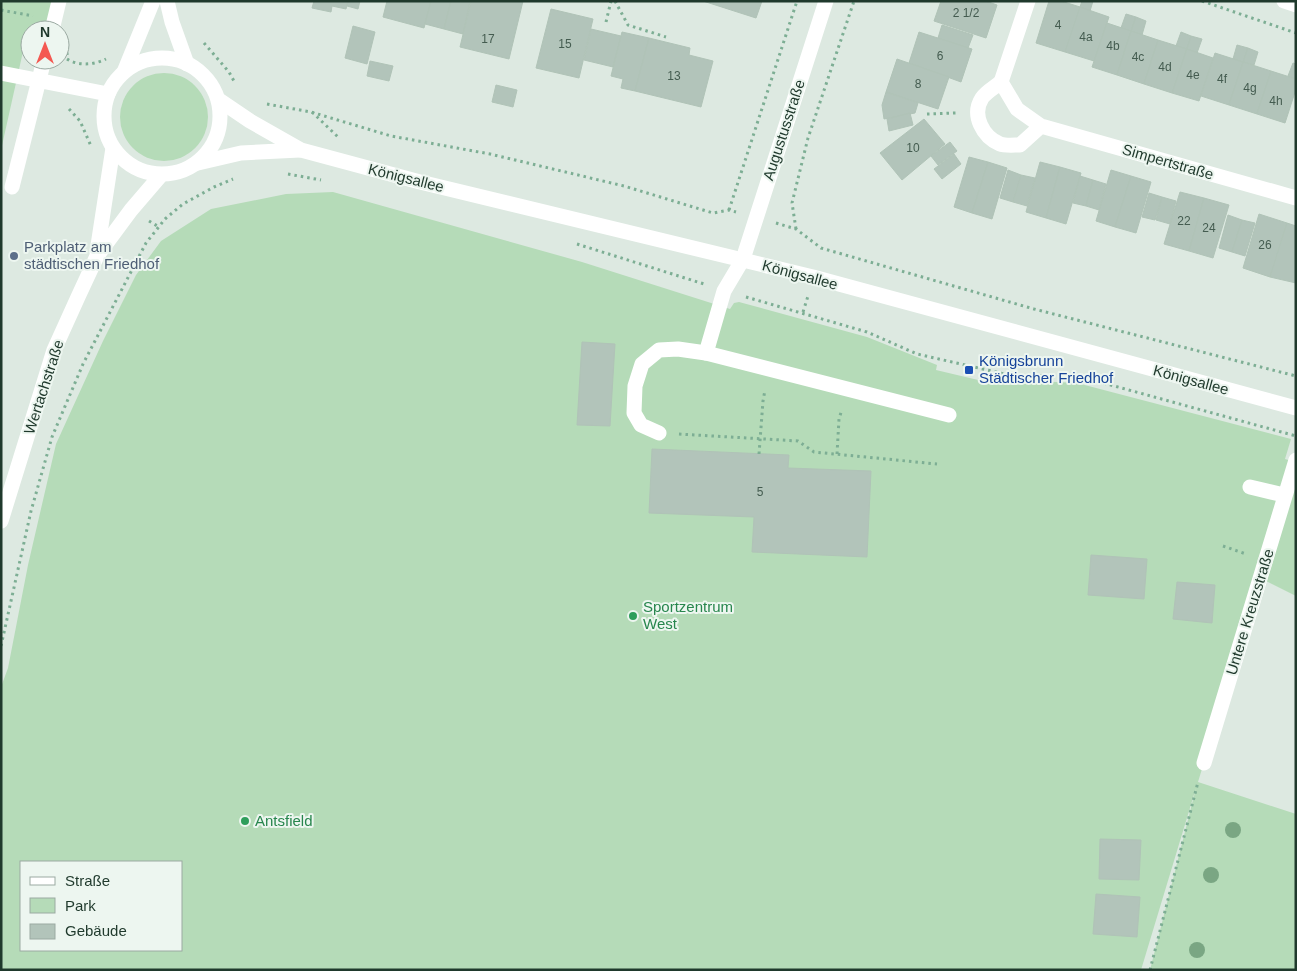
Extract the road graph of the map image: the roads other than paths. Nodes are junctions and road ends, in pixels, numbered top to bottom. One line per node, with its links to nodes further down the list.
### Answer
1 (59, 1): 8 (street)
2 (153, 1): 11 (street)
3 (167, 1): 9 (street)
4 (826, 1): 25 (street, Augustusstraße)
5 (1028, 1): 14 (street)
6 (1284, 1): 7 (street)
7 (1296, 5)
8 (54, 20)
9 (187, 64): 11 (street); 16 (street)
10 (42, 70): 13 (street)
11 (124, 72): 15 (street)
12 (1, 73): 13 (street)
13 (39, 80): 15 (street); 22 (street)
14 (1001, 82): 17 (street, Simpertstraße); 17 (street)
15 (108, 94): 18 (street)
16 (219, 100): 19 (street, Königsallee); 20 (street)
17 (1041, 126): 23 (street, Simpertstraße)
18 (113, 148): 21 (street); 24 (street, Wertachstraße)
19 (301, 150): 20 (street, Königsallee); 25 (street, Königsallee)
20 (198, 163): 21 (street)
21 (160, 175): 24 (street, Wertachstraße)
22 (12, 187)
23 (1296, 198)
24 (97, 256): 33 (street, Wertachstraße)
25 (743, 259): 26 (street, Augustusstraße); 27 (street, Königsallee)
26 (706, 354): 28 (street); 29 (street)
27 (1296, 408)
28 (950, 415)
29 (659, 433)
30 (1296, 460): 32 (street, Untere Kreuzstraße)
31 (1250, 487): 32 (street)
32 (1284, 495): 34 (street, Untere Kreuzstraße)
33 (1, 521)
34 (1204, 763)

